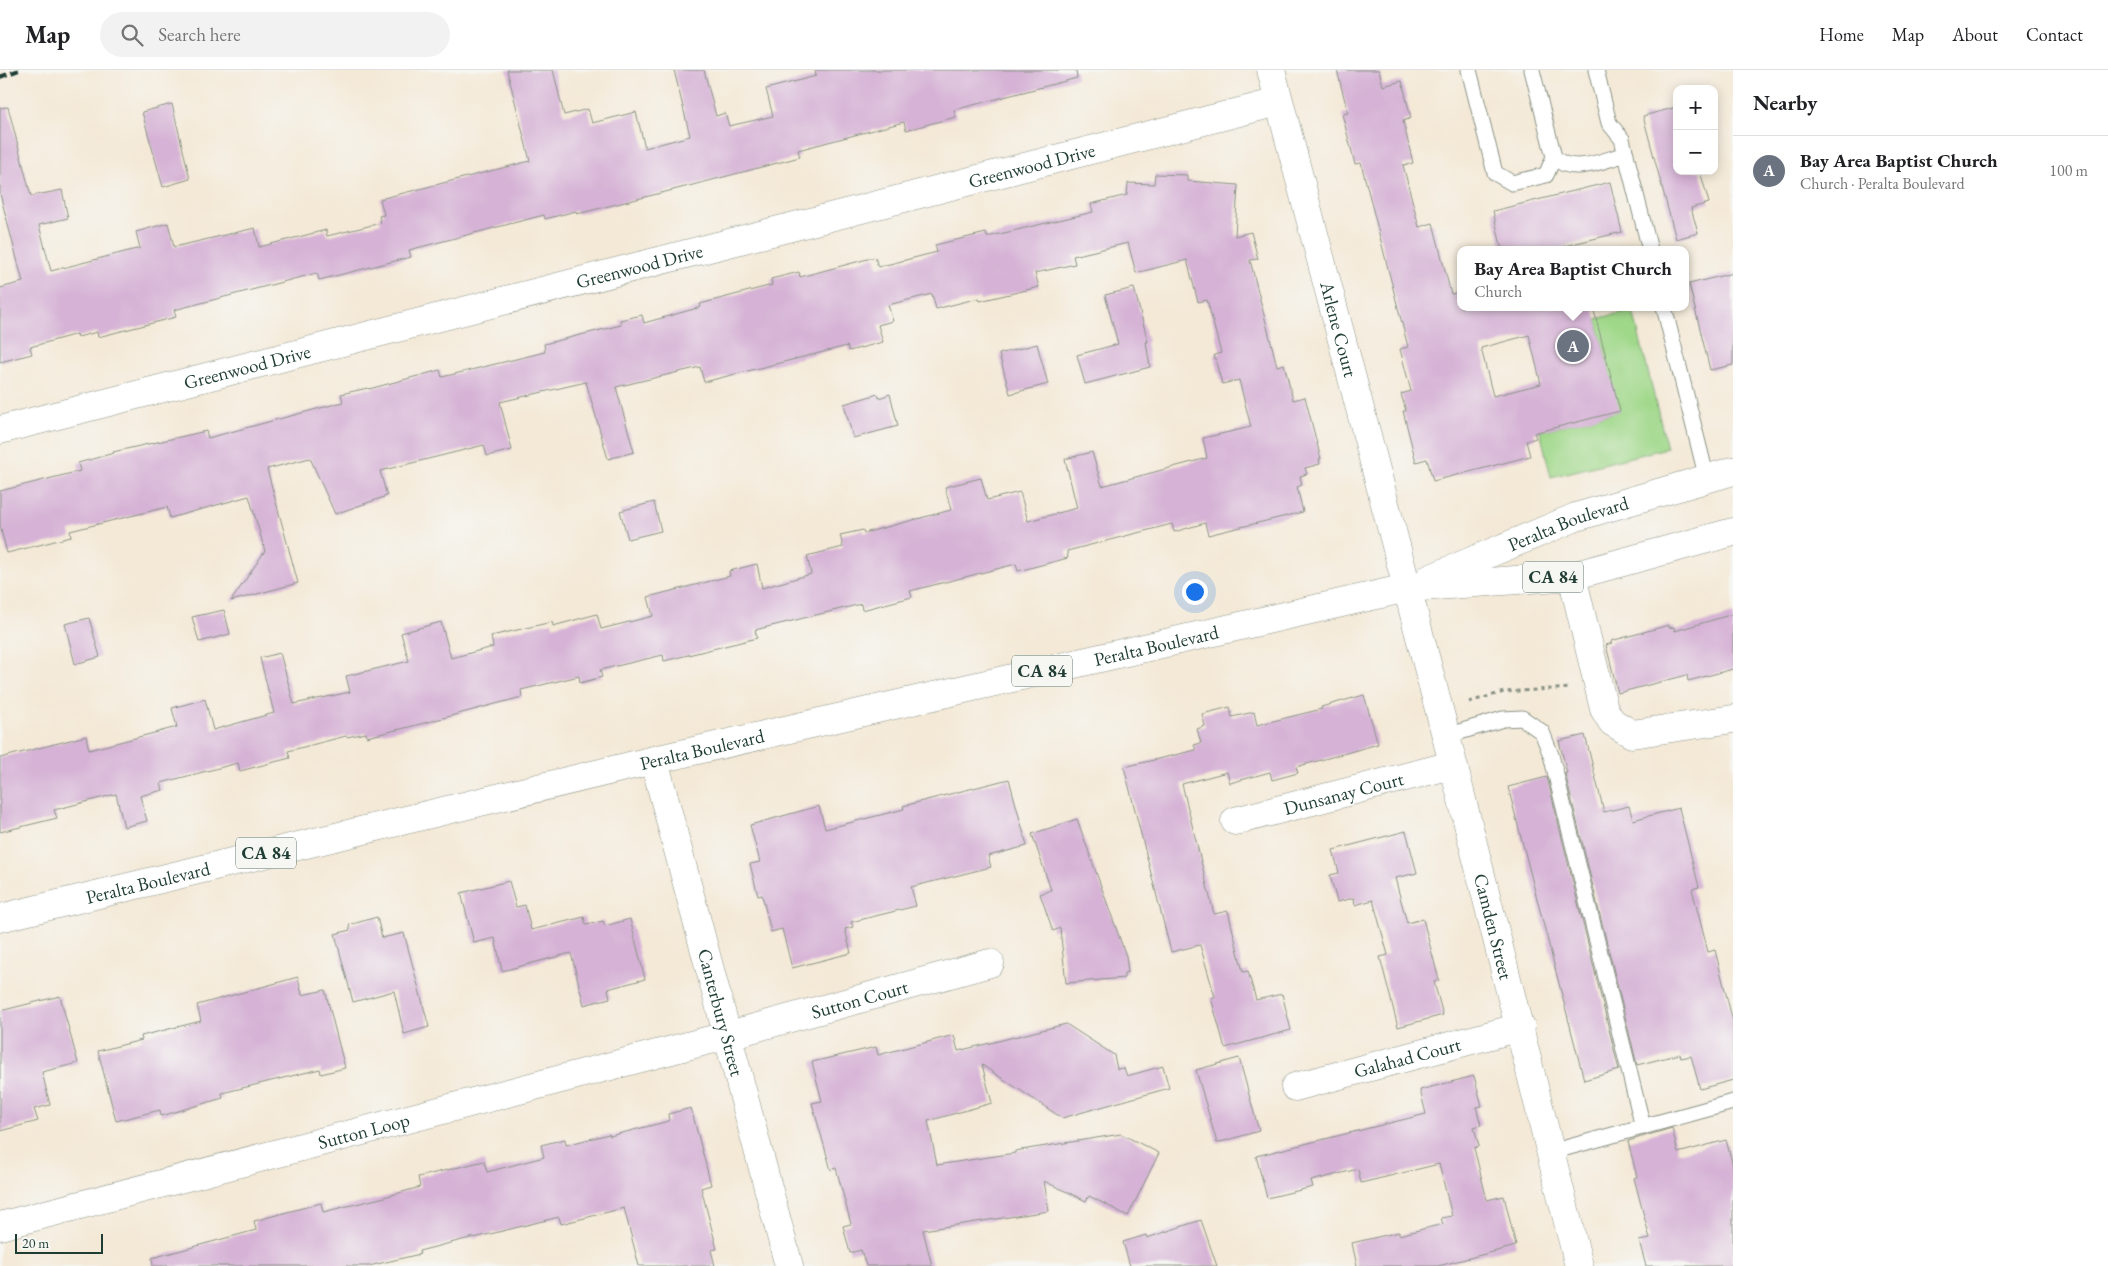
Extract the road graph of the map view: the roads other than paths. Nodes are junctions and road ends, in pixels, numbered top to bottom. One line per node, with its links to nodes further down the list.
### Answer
1 (1271, 70): 5 (street, Arlene Court)
2 (1469, 70): 7 (lane)
3 (1532, 70): 7 (lane)
4 (1596, 70): 6 (lane)
5 (1278, 102): 10 (street, Greenwood Drive); 15 (street, Arlene Court)
6 (1626, 154): 7 (lane); 8 (lane)
7 (1554, 157)
8 (1649, 246)
9 (1665, 311): 12 (lane)
10 (0, 430)
11 (1733, 471): 12 (street, Peralta Boulevard / CA 84)
12 (1707, 479): 15 (street, Peralta Boulevard / CA 84)
13 (1733, 532): 14 (street, Peralta Boulevard / CA 84)
14 (1572, 576): 15 (street, Peralta Boulevard / CA 84); 16 (street)
15 (1407, 588): 17 (street, Camden Street); 18 (street, Peralta Boulevard / CA 84)
16 (1733, 719)
17 (1446, 736): 19 (street, Camden Street); 27 (lane)
18 (654, 760): 21 (street, Peralta Boulevard / CA 84); 24 (street, Canterbury Street)
19 (1452, 765): 20 (street, Dunsanay Court); 23 (street, Camden Street)
20 (1235, 821)
21 (0, 918)
22 (990, 963): 24 (street, Sutton Court)
23 (1521, 1027): 25 (street, Galahad Court); 28 (street, Camden Street)
24 (729, 1036): 29 (street, Sutton Loop); 30 (street, Canterbury Street)
25 (1295, 1087)
26 (1733, 1102): 27 (lane)
27 (1642, 1127): 28 (lane)
28 (1551, 1152): 31 (street, Camden Street)
29 (0, 1226)
30 (789, 1266)
31 (1580, 1266)

